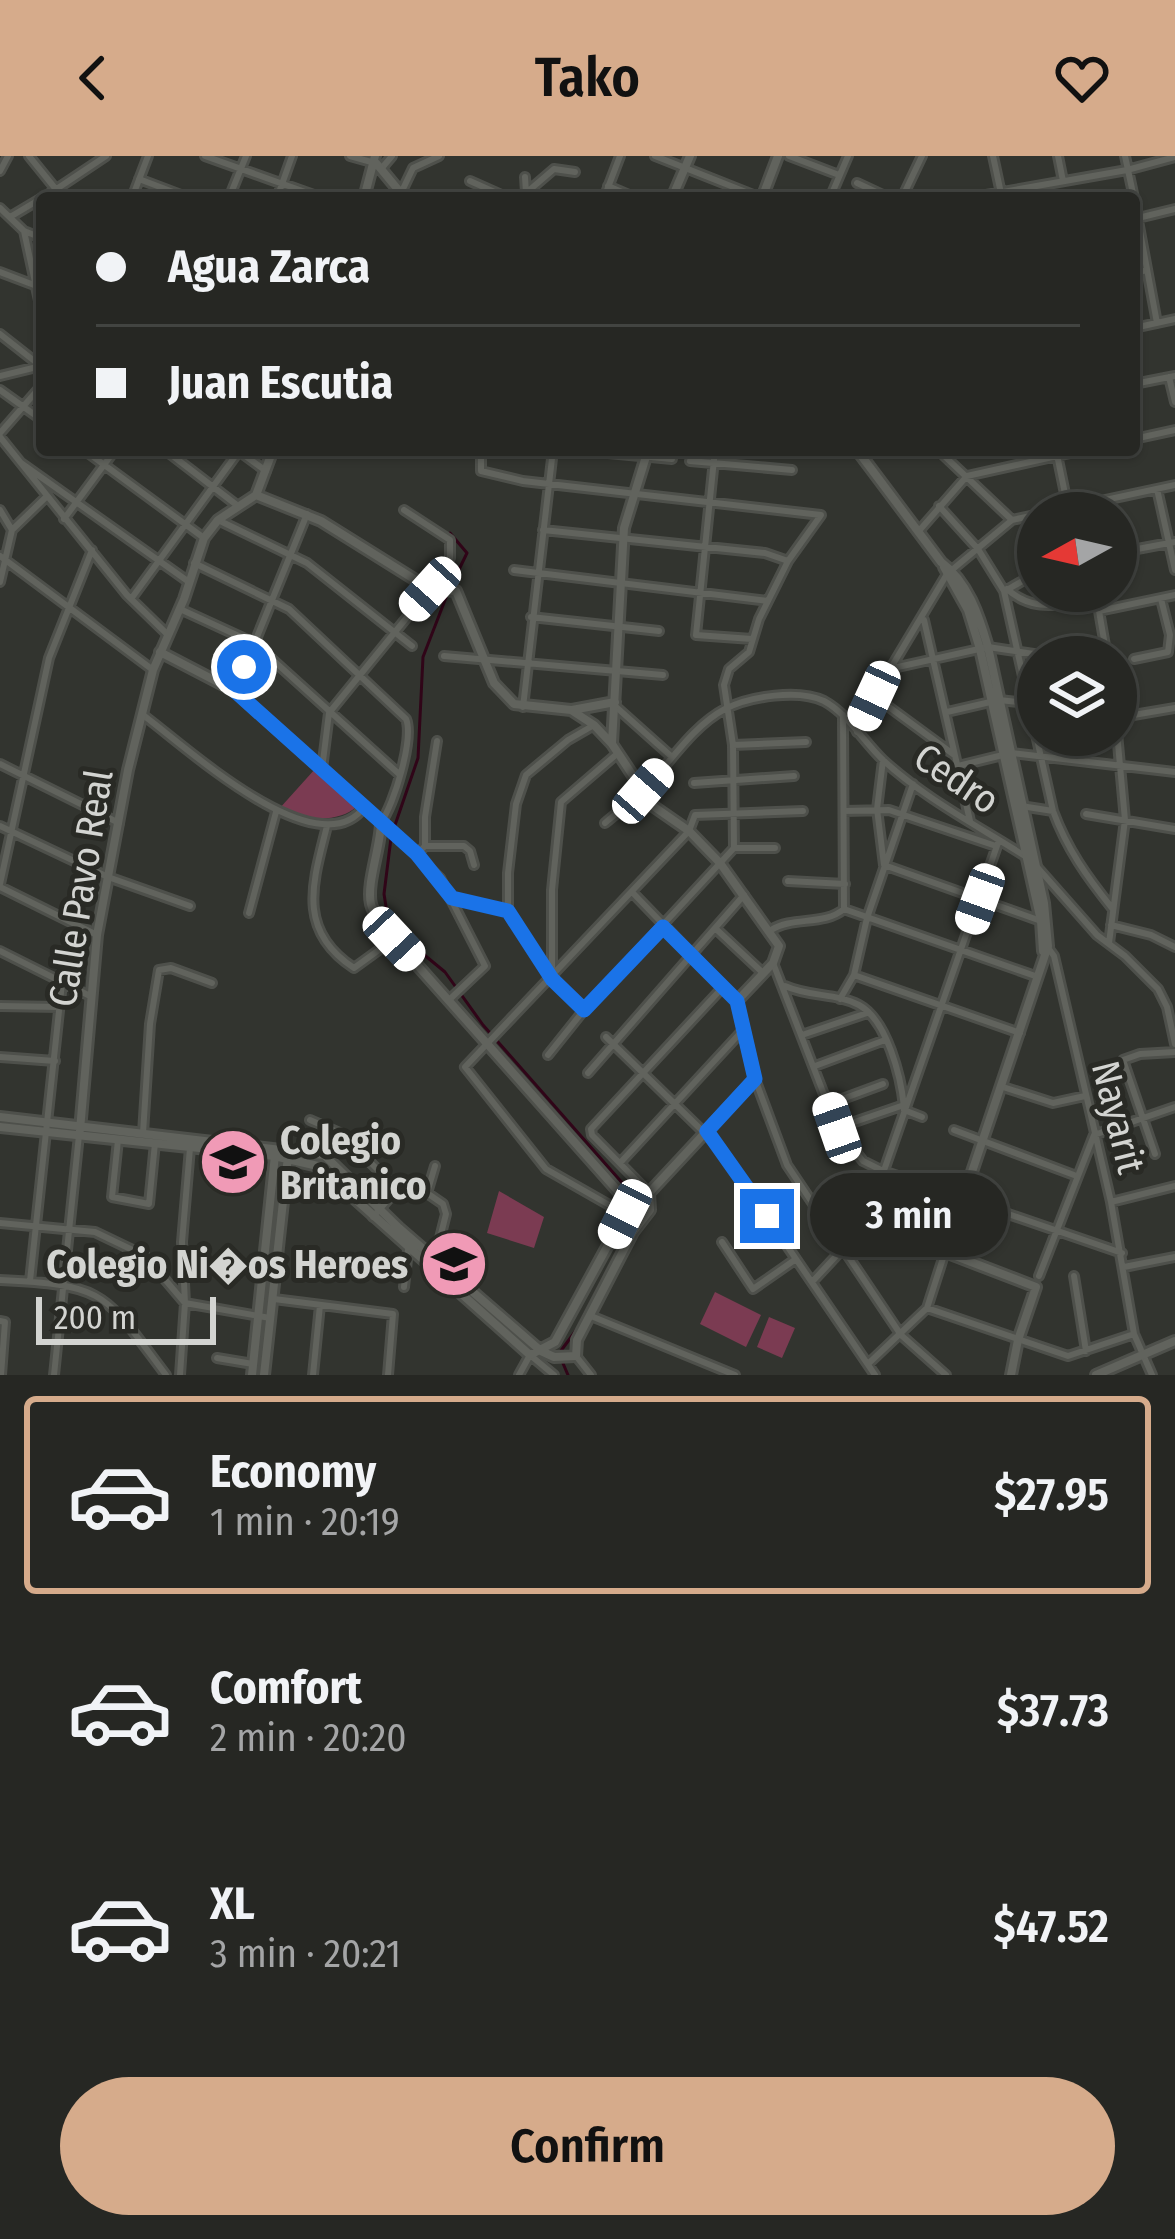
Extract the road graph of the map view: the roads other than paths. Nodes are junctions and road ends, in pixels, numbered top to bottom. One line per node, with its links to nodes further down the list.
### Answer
1 (19, 156): 24 (street)
2 (29, 156): 37 (street)
3 (106, 156): 37 (street)
4 (148, 156): 31 (street)
5 (205, 156): 26 (street)
6 (246, 156): 26 (street)
7 (292, 156): 35 (street)
8 (350, 156): 23 (street)
9 (392, 156): 23 (street)
10 (439, 156): 45 (street)
11 (620, 156): 36 (street)
12 (656, 156): 25 (street)
13 (690, 156): 25 (street)
14 (778, 156): 53 (street)
15 (789, 156): 29 (street)
16 (848, 156): 29 (street)
17 (909, 156): 22 (street)
18 (993, 156): 57 (street)
19 (1058, 156): 32 (street)
20 (1125, 156): 27 (street)
21 (1175, 157): 27 (street)
22 (921, 158): 56 (street)
23 (377, 163): 43 (street); 44 (street)
24 (4, 164)
25 (685, 168): 51 (street); 52 (street)
26 (241, 169): 35 (street); 40 (street)
27 (1127, 170): 32 (street); 59 (street)
28 (575, 172): 48 (street)
29 (839, 175): 54 (street)
30 (525, 177): 47 (street)
31 (139, 179): 38 (street); 39 (street)
32 (1064, 181): 58 (street)
33 (470, 182): 46 (street)
34 (857, 183): 55 (street)
35 (282, 185): 41 (street); 42 (street)
36 (608, 186): 49 (street); 50 (street)
37 (54, 191)
38 (134, 192)
39 (173, 192)
40 (231, 192)
41 (279, 192)
42 (304, 192)
43 (366, 192)
44 (400, 192)
45 (404, 192)
46 (494, 192)
47 (524, 192)
48 (528, 192)
49 (606, 192)
50 (622, 192)
51 (675, 192)
52 (746, 192)
53 (763, 192)
54 (832, 192)
55 (876, 192)
56 (905, 192)
57 (1001, 192)
58 (1015, 192)
59 (1132, 192)
60 (36, 202): 63 (street)
61 (0, 208): 63 (street)
62 (1175, 209): 64 (street)
63 (10, 218): 65 (street)
64 (1140, 218)
65 (24, 231): 66 (street); 71 (street)
66 (36, 236)
67 (1140, 238): 68 (street)
68 (1147, 270): 70 (street); 74 (street)
69 (0, 272): 72 (street)
70 (1140, 272)
71 (36, 276)
72 (36, 286)
73 (1175, 320): 74 (street)
74 (1157, 323): 75 (street)
75 (1140, 327)
76 (0, 334): 77 (street)
77 (36, 362)
78 (36, 367): 79 (street)
79 (0, 376)
80 (1172, 376): 81 (street); 84 (street)
81 (1140, 383)
82 (0, 390): 85 (street)
83 (36, 394): 85 (street)
84 (1175, 402)
85 (26, 408): 86 (street); 88 (street)
86 (36, 416)
87 (1175, 430): 89 (street)
88 (0, 435): 106 (street)
89 (1140, 438)
90 (92, 456): 109 (street)
91 (111, 456): 109 (street)
92 (173, 456): 115 (street)
93 (235, 456): 115 (street)
94 (245, 456): 111 (street)
95 (270, 456): 111 (street)
96 (481, 456): 113 (street)
97 (552, 456): 113 (street)
98 (646, 456): 117 (street)
99 (660, 456): 105 (street)
100 (714, 456): 108 (street)
101 (861, 456): 136 (street)
102 (945, 456): 112 (street)
103 (1045, 456): 112 (street)
104 (1058, 456): 118 (street)
105 (672, 459)
106 (17, 461): 121 (street); 123 (street)
107 (690, 461): 108 (street)
108 (713, 463): 110 (street); 122 (street)
109 (104, 465): 123 (street); 133 (street)
110 (792, 470)
111 (266, 471): 120 (street)
112 (967, 476): 125 (street); 132 (street)
113 (549, 484): 117 (street); 135 (street)
114 (1175, 485): 116 (street)
115 (213, 487): 124 (street); 133 (street)
116 (1157, 489): 119 (street); 139 (street)
117 (632, 492): 122 (street); 138 (street)
118 (1065, 492)
119 (1137, 494)
120 (256, 495): 124 (street, Calle Pavo Real); 128 (street)
121 (45, 498): 129 (street); 134 (street)
122 (710, 500): 140 (street); 146 (street)
123 (79, 503): 129 (street); 147 (street)
124 (238, 506): 131 (street, Calle Pavo Real)
125 (939, 506): 136 (street); 141 (street)
126 (0, 510): 134 (street)
127 (404, 510): 157 (street)
128 (307, 514): 144 (street); 157 (street)
129 (64, 519): 143 (street)
130 (1017, 519): 132 (street)
131 (218, 520): 137 (street, Calle Pavo Real); 144 (street)
132 (1012, 520): 141 (street)
133 (184, 526): 137 (street); 147 (street)
134 (13, 530): 145 (street)
135 (543, 530): 138 (street); 152 (street)
136 (918, 532): 151 (street)
137 (204, 538): 148 (street, Calle Pavo Real)
138 (622, 538): 140 (street); 155 (street)
139 (1172, 543): 142 (street); 150 (street)
140 (705, 547): 146 (street); 159 (street)
141 (978, 549): 151 (street); 158 (street)
142 (1137, 549)
143 (92, 550): 161 (street); 167 (street)
144 (292, 556): 162 (street); 172 (street)
145 (3, 557): 154 (street); 167 (street)
146 (788, 561): 165 (street)
147 (158, 562): 153 (street); 161 (street)
148 (194, 563): 153 (street, Calle Pavo Real); 162 (street)
149 (514, 570): 152 (street)
150 (1175, 570)
151 (949, 572): 170 (street); 179 (street)
152 (538, 573): 155 (street); 169 (street)
153 (189, 582): 168 (street, Calle Pavo Real)
154 (0, 583)
155 (621, 583): 159 (street); 171 (street)
156 (1017, 583): 158 (street)
157 (430, 589): 172 (street); 184 (street)
158 (1005, 590): 163 (street); 176 (street)
159 (700, 591): 165 (street); 175 (street)
160 (1175, 596): 164 (street)
161 (130, 599): 174 (street)
162 (272, 599): 177 (street); 190 (street)
163 (1017, 599)
164 (1161, 599): 166 (street); 183 (street)
165 (768, 601): 175 (street)
166 (1137, 604)
167 (70, 609): 188 (street); 223 (street)
168 (180, 609): 174 (street, Calle Pavo Real); 177 (street)
169 (531, 616): 171 (street); 186 (street)
170 (923, 617): 185 (street); 187 (street)
171 (619, 627): 173 (street); 189 (street)
172 (393, 631): 178 (street); 190 (street)
173 (659, 631)
174 (167, 634): 180 (street, Calle Pavo Real)
175 (752, 639): 198 (street)
176 (1017, 640)
177 (254, 644): 192 (street); 203 (street)
178 (412, 646)
179 (984, 648): 181 (street); 185 (street); 194 (street)
180 (160, 652): 188 (street, Calle Pavo Real); 192 (street)
181 (1017, 652)
182 (444, 656): 184 (street)
183 (1137, 658)
184 (483, 659): 186 (street); 197 (street)
185 (934, 659): 187 (street); 202 (street)
186 (527, 660): 189 (street); 197 (street)
187 (890, 669): 193 (street)
188 (153, 670): 201 (street, Calle Pavo Real)
189 (616, 671): 191 (street); 196 (street)
190 (358, 674): 203 (street); 222 (street)
191 (663, 675)
192 (235, 691): 220 (street)
193 (874, 696): 207 (street); 217 (street)
194 (996, 700): 195 (street); 202 (street); 212 (street)
195 (1017, 702)
196 (615, 704): 200 (street); 211 (street); 214 (street)
197 (523, 707): 200 (street)
198 (727, 708): 204 (street, Cedro); 210 (street); 214 (street)
199 (1175, 708): 205 (street)
200 (571, 710): 206 (street)
201 (140, 712): 234 (street); 241 (street, Calle Pavo Real)
202 (946, 712): 217 (street)
203 (329, 713): 220 (street); 222 (street)
204 (842, 715): 207 (street, Cedro); 232 (street)
205 (1137, 716)
206 (594, 725): 211 (street); 269 (street)
207 (857, 732): 216 (street, Cedro)
208 (436, 742): 250 (street)
209 (806, 742): 210 (street)
210 (733, 745): 225 (street)
211 (615, 748): 228 (street); 289 (street)
212 (1008, 754): 215 (street); 217 (street); 230 (street); 254 (street)
213 (1120, 756): 219 (street)
214 (673, 757): 228 (street)
215 (1041, 757): 219 (street); 233 (street)
216 (883, 760): 227 (street, Cedro); 231 (street)
217 (957, 761): 240 (street)
218 (0, 764): 223 (street)
219 (1121, 767): 221 (street); 239 (street)
220 (322, 769): 229 (street)
221 (1175, 772)
222 (399, 774): 243 (street)
223 (24, 776): 241 (street); 248 (street)
224 (794, 776): 225 (street)
225 (734, 778): 226 (street); 235 (street)
226 (694, 783)
227 (913, 784): 237 (street); 240 (street, Cedro)
228 (643, 791): 242 (street); 247 (street)
229 (365, 806): 243 (street); 245 (street)
230 (1022, 806): 233 (street); 254 (street)
231 (878, 808): 232 (street); 237 (street); 257 (street)
232 (844, 811): 260 (street)
233 (1053, 811): 267 (street)
234 (276, 812): 245 (street); 270 (street)
235 (734, 812): 236 (street); 247 (street); 251 (street)
236 (803, 812)
237 (902, 814): 249 (street); 257 (street)
238 (1086, 814): 239 (street)
239 (1125, 820): 246 (street); 267 (street)
240 (970, 821): 249 (street, Cedro)
241 (118, 823): 258 (street, Calle Pavo Real)
242 (605, 823)
243 (383, 824): 253 (street); 278 (street)
244 (0, 826): 248 (street)
245 (327, 826): 278 (street)
246 (1175, 829)
247 (689, 831): 255 (street); 262 (street)
248 (12, 832): 258 (street); 261 (street)
249 (998, 843): 254 (street, Cedro); 265 (street)
250 (425, 846): 253 (street); 256 (street)
251 (734, 848): 252 (street); 255 (street)
252 (775, 848)
253 (417, 854): 264 (street)
254 (1030, 860): 272 (street); 279 (street, Cedro); 280 (street)
255 (719, 862): 263 (street); 274 (street)
256 (474, 865)
257 (884, 865): 265 (street); 271 (street)
258 (108, 878): 266 (street); 277 (street, Calle Pavo Real)
259 (788, 880): 260 (street)
260 (845, 884): 268 (street)
261 (0, 885): 277 (street)
262 (632, 892): 274 (street); 289 (street)
263 (744, 895): 275 (street); 276 (street)
264 (452, 898): 269 (street); 296 (street)
265 (980, 899): 272 (street); 283 (street)
266 (190, 906)
267 (1112, 908): 273 (street)
268 (844, 909): 271 (street); 276 (street)
269 (508, 911): 289 (street)
270 (248, 913)
271 (867, 918): 283 (street); 287 (street)
272 (1041, 920): 280 (street)
273 (1109, 925): 279 (street); 281 (street)
274 (663, 927): 284 (street); 301 (street)
275 (716, 928): 284 (street); 286 (street)
276 (770, 931): 285 (street)
277 (97, 935): 294 (street, Calle Pavo Real)
278 (394, 939): 296 (street)
279 (1109, 944): 303 (street, Cedro)
280 (1046, 945): 288 (street); 321 (street, Nayarit)
281 (1175, 947)
282 (0, 951): 290 (street)
283 (961, 951): 288 (street); 298 (street)
284 (690, 954): 293 (street); 310 (street)
285 (773, 963): 286 (street); 292 (street)
286 (764, 973): 297 (street)
287 (854, 975): 295 (street); 298 (street)
288 (1038, 976): 305 (street)
289 (552, 979): 301 (street); 309 (street)
290 (62, 982): 294 (street); 300 (street)
291 (212, 983): 336 (street)
292 (783, 985): 295 (street); 307 (street)
293 (723, 987): 297 (street); 317 (street)
294 (90, 997): 334 (street, Calle Pavo Real)
295 (840, 999): 302 (street)
296 (448, 1000): 309 (street)
297 (737, 1001): 304 (street)
298 (942, 1005): 305 (street); 324 (street)
299 (0, 1006): 300 (street)
300 (59, 1007): 314 (street)
301 (584, 1010): 312 (street)
302 (868, 1013): 307 (street); 308 (street)
303 (1173, 1025): 311 (street, Cedro)
304 (743, 1030): 318 (street); 322 (street)
305 (1021, 1034): 320 (street)
306 (606, 1036): 310 (street)
307 (802, 1036): 315 (street)
308 (885, 1040): 315 (street); 324 (street)
309 (486, 1044): 354 (street); 357 (street)
310 (616, 1044): 316 (street); 317 (street)
311 (1175, 1048): 328 (street)
312 (548, 1055)
313 (0, 1058): 314 (street)
314 (55, 1061): 331 (street)
315 (814, 1066): 323 (street)
316 (588, 1073)
317 (646, 1073): 322 (street); 345 (street)
318 (755, 1079): 335 (street); 365 (street)
319 (883, 1084): 323 (street)
320 (1003, 1087): 321 (street); 339 (street)
321 (1085, 1096): 337 (street, Nayarit)
322 (676, 1101): 335 (street); 345 (street)
323 (829, 1104): 332 (street)
324 (904, 1108): 327 (street); 332 (street); 347 (street)
325 (1175, 1108): 328 (street)
326 (0, 1117): 331 (street)
327 (922, 1117)
328 (1144, 1118): 337 (street); 344 (street)
329 (310, 1120): 350 (street)
330 (0, 1127): 331 (street)
331 (45, 1128): 334 (street); 359 (street)
332 (837, 1128): 347 (street)
333 (954, 1130): 339 (street)
334 (80, 1131): 336 (street); 338 (street); 361 (street, Calle Pavo Real)
335 (707, 1131): 351 (street); 370 (street)
336 (143, 1133): 342 (street)
337 (1094, 1136): 348 (street); 355 (street, Nayarit)
338 (118, 1140): 340 (street); 340 (street)
339 (983, 1142): 348 (street); 353 (street)
340 (155, 1143): 341 (street)
341 (190, 1148): 342 (street); 381 (street)
342 (275, 1152): 343 (street); 384 (street)
343 (288, 1154): 356 (street); 380 (street)
344 (1155, 1154)
345 (620, 1162): 351 (street)
346 (435, 1166): 352 (street)
347 (883, 1171): 353 (street); 360 (street)
348 (1076, 1175): 362 (street)
349 (1175, 1186): 355 (street)
350 (397, 1189): 352 (street); 356 (street)
351 (649, 1192): 354 (street); 385 (street)
352 (428, 1193): 363 (street)
353 (964, 1198): 362 (street); 367 (street)
354 (626, 1202): 357 (street)
355 (1111, 1202): 368 (street, Nayarit)
356 (376, 1213): 366 (street); 379 (street)
357 (625, 1214): 393 (street)
358 (0, 1222): 359 (street)
359 (35, 1224): 361 (street); 374 (street)
360 (865, 1225): 365 (street); 367 (street)
361 (69, 1228): 377 (street, Calle Pavo Real); 381 (street)
362 (1055, 1230): 368 (street); 375 (street)
363 (440, 1238)
364 (722, 1242): 370 (street)
365 (843, 1248): 376 (street); 389 (street)
366 (408, 1250): 378 (street); 379 (street)
367 (945, 1252): 375 (street); 383 (street)
368 (1122, 1253): 371 (street, Nayarit)
369 (1175, 1257): 371 (street)
370 (796, 1259): 376 (street)
371 (1124, 1267): 388 (street, Nayarit)
372 (1074, 1276): 392 (street)
373 (0, 1280): 374 (street)
374 (30, 1281): 377 (street)
375 (1038, 1281): 390 (street)
376 (812, 1282): 398 (street)
377 (64, 1284): 401 (street, Calle Pavo Real); 402 (street)
378 (404, 1286)
379 (460, 1287): 393 (street)
380 (272, 1299): 382 (street); 386 (street)
381 (185, 1303): 384 (street); 403 (street)
382 (320, 1305): 406 (street); 407 (street)
383 (927, 1308): 389 (street); 390 (street)
384 (258, 1316): 386 (street); 397 (street)
385 (591, 1316): 395 (street); 411 (street)
386 (270, 1318): 405 (street)
387 (3, 1321): 400 (street)
388 (1134, 1334): 392 (street); 394 (street, Nayarit)
389 (901, 1335): 398 (street); 413 (street)
390 (1018, 1340): 392 (street); 414 (street)
391 (1175, 1341): 394 (street)
392 (1086, 1351)
393 (536, 1353): 395 (street); 408 (street); 409 (street)
394 (1142, 1355): 399 (street); 416 (street, Nayarit)
395 (576, 1356): 410 (street)
396 (217, 1358): 397 (street)
397 (254, 1364): 404 (street)
398 (868, 1364): 412 (street)
399 (1111, 1372): 415 (street)
400 (1, 1375)
401 (54, 1375)
402 (166, 1375)
403 (180, 1375)
404 (252, 1375)
405 (264, 1375)
406 (313, 1375)
407 (388, 1375)
408 (519, 1375)
409 (554, 1375)
410 (591, 1375)
411 (735, 1375)
412 (875, 1375)
413 (946, 1375)
414 (1011, 1375)
415 (1096, 1375)
416 (1152, 1375)

